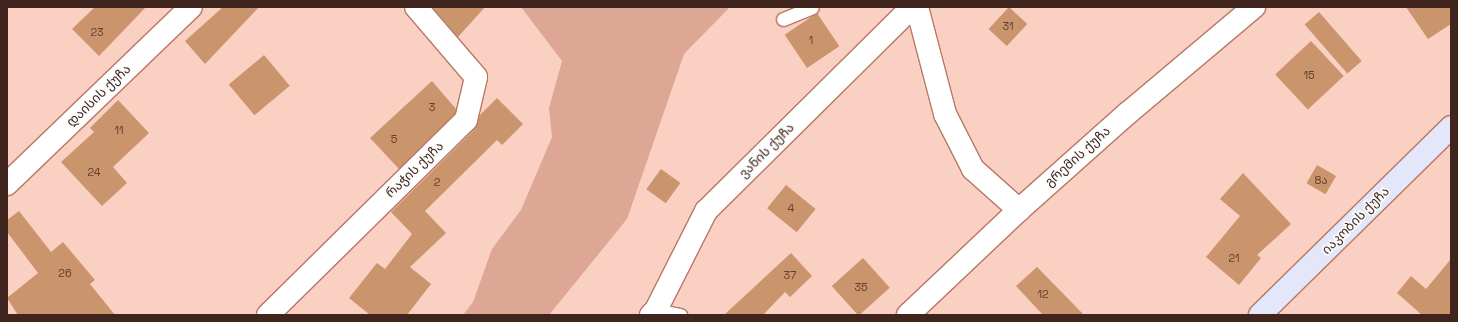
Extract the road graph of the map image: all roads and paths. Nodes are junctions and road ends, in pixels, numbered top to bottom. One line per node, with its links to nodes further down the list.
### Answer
1 (191, 7): 9 (street, დაისის ქუჩა)
2 (416, 7): 12 (street, რაჭის ქუჩა)
3 (812, 7): 7 (lane)
4 (912, 7): 11 (street, ვანის ქუჩა)
5 (917, 7): 10 (street)
6 (1254, 7): 10 (street, გრემის ქუჩა)
7 (783, 19)
8 (1451, 127): 15 (street, იაკობის ქუჩა)
9 (7, 184)
10 (1019, 210): 14 (street, გრემის ქუჩა)
11 (653, 312): 13 (lane)
12 (268, 315)
13 (680, 315)
14 (908, 315)
15 (1260, 315)

